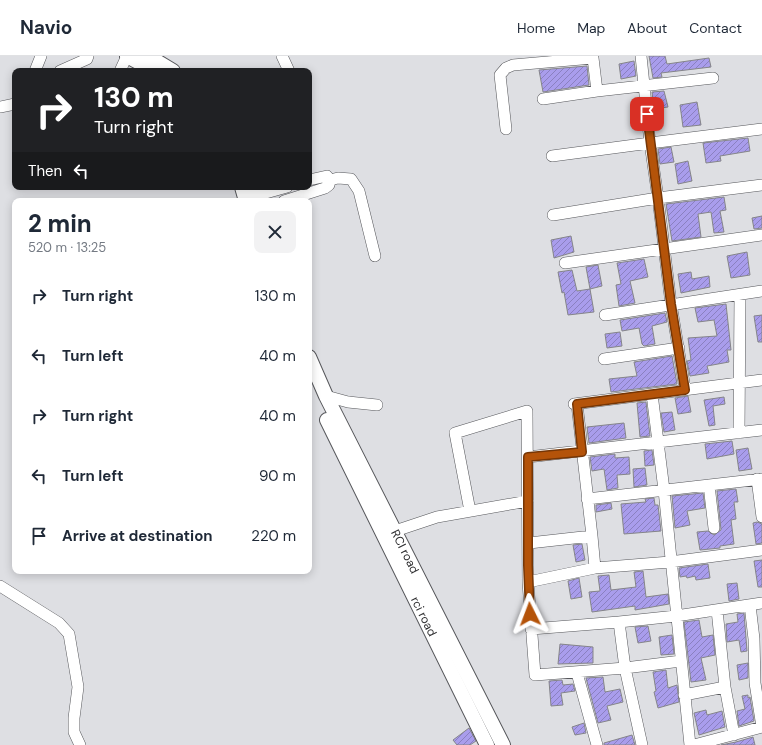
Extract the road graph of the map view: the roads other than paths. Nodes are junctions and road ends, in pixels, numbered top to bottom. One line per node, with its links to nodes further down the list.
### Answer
1 (41, 56): 8 (street)
2 (88, 56): 9 (street)
3 (127, 56): 10 (street); 11 (main road)
4 (148, 56): 12 (main road)
5 (282, 56): 13 (street)
6 (641, 56): 15 (street)
7 (512, 60): 16 (street); 20 (street)
8 (36, 68)
9 (67, 68)
10 (121, 68)
11 (149, 68)
12 (168, 68)
13 (288, 68)
14 (713, 78): 15 (street)
15 (645, 86): 16 (street); 22 (street)
16 (597, 91): 17 (street)
17 (542, 100)
18 (12, 105): 19 (street)
19 (0, 107)
20 (506, 129)
21 (762, 129): 22 (street)
22 (650, 143): 23 (street); 30 (street)
23 (552, 156)
24 (312, 179): 25 (street)
25 (330, 180): 29 (street); 34 (street)
26 (762, 185): 30 (street)
27 (276, 190): 28 (street)
28 (253, 196)
29 (293, 198)
30 (658, 198): 31 (street); 33 (street)
31 (553, 214)
32 (762, 235): 33 (street)
33 (664, 249): 35 (street); 38 (street)
34 (375, 256)
35 (565, 263)
36 (762, 291): 37 (street)
37 (740, 295): 38 (street); 44 (street)
38 (671, 304): 39 (street); 40 (street)
39 (605, 315)
40 (679, 348): 41 (street); 46 (street)
41 (604, 359)
42 (312, 364): 48 (main road, RCI road)
43 (762, 380): 44 (street)
44 (739, 382): 46 (street); 51 (street)
45 (312, 386): 69 (main road, rci road)
46 (685, 390): 47 (street)
47 (652, 394): 52 (street); 53 (street)
48 (326, 396): 49 (street); 63 (main road, RCI road)
49 (377, 405)
50 (762, 430): 51 (street)
51 (739, 433): 52 (street)
52 (658, 443): 53 (street); 57 (street)
53 (582, 452): 54 (street); 58 (street)
54 (528, 457): 59 (street); 60 (street)
55 (759, 479): 56 (street); 61 (street)
56 (709, 485): 57 (street); 62 (street)
57 (664, 490): 58 (street); 67 (street)
58 (587, 499): 64 (street)
59 (528, 501): 60 (street); 65 (street)
60 (470, 511): 63 (street)
61 (762, 516)
62 (714, 528)
63 (395, 531): 69 (main road, RCI road)
64 (592, 536): 65 (street); 68 (street)
65 (529, 543): 70 (street)
66 (762, 550): 67 (street)
67 (670, 562): 68 (street); 75 (street)
68 (594, 568): 70 (street)
69 (407, 569): 86 (main road, rci road); 87 (main road, RCI road)
70 (528, 582): 77 (street)
71 (0, 586): 85 (street)
72 (762, 603): 73 (street)
73 (750, 605): 74 (street); 83 (street)
74 (717, 610): 75 (street); 81 (street)
75 (676, 616): 76 (street); 78 (street)
76 (619, 622): 77 (street); 79 (street)
77 (531, 629): 80 (street)
78 (681, 661): 79 (street); 82 (street)
79 (625, 668): 80 (street); 89 (street)
80 (577, 673): 88 (street)
81 (725, 687): 82 (street); 84 (street)
82 (684, 695): 90 (street)
83 (762, 727): 84 (street)
84 (734, 734): 91 (street)
85 (80, 745)
86 (486, 745)
87 (503, 745)
88 (597, 745)
89 (642, 745)
90 (690, 745)
91 (694, 745)

